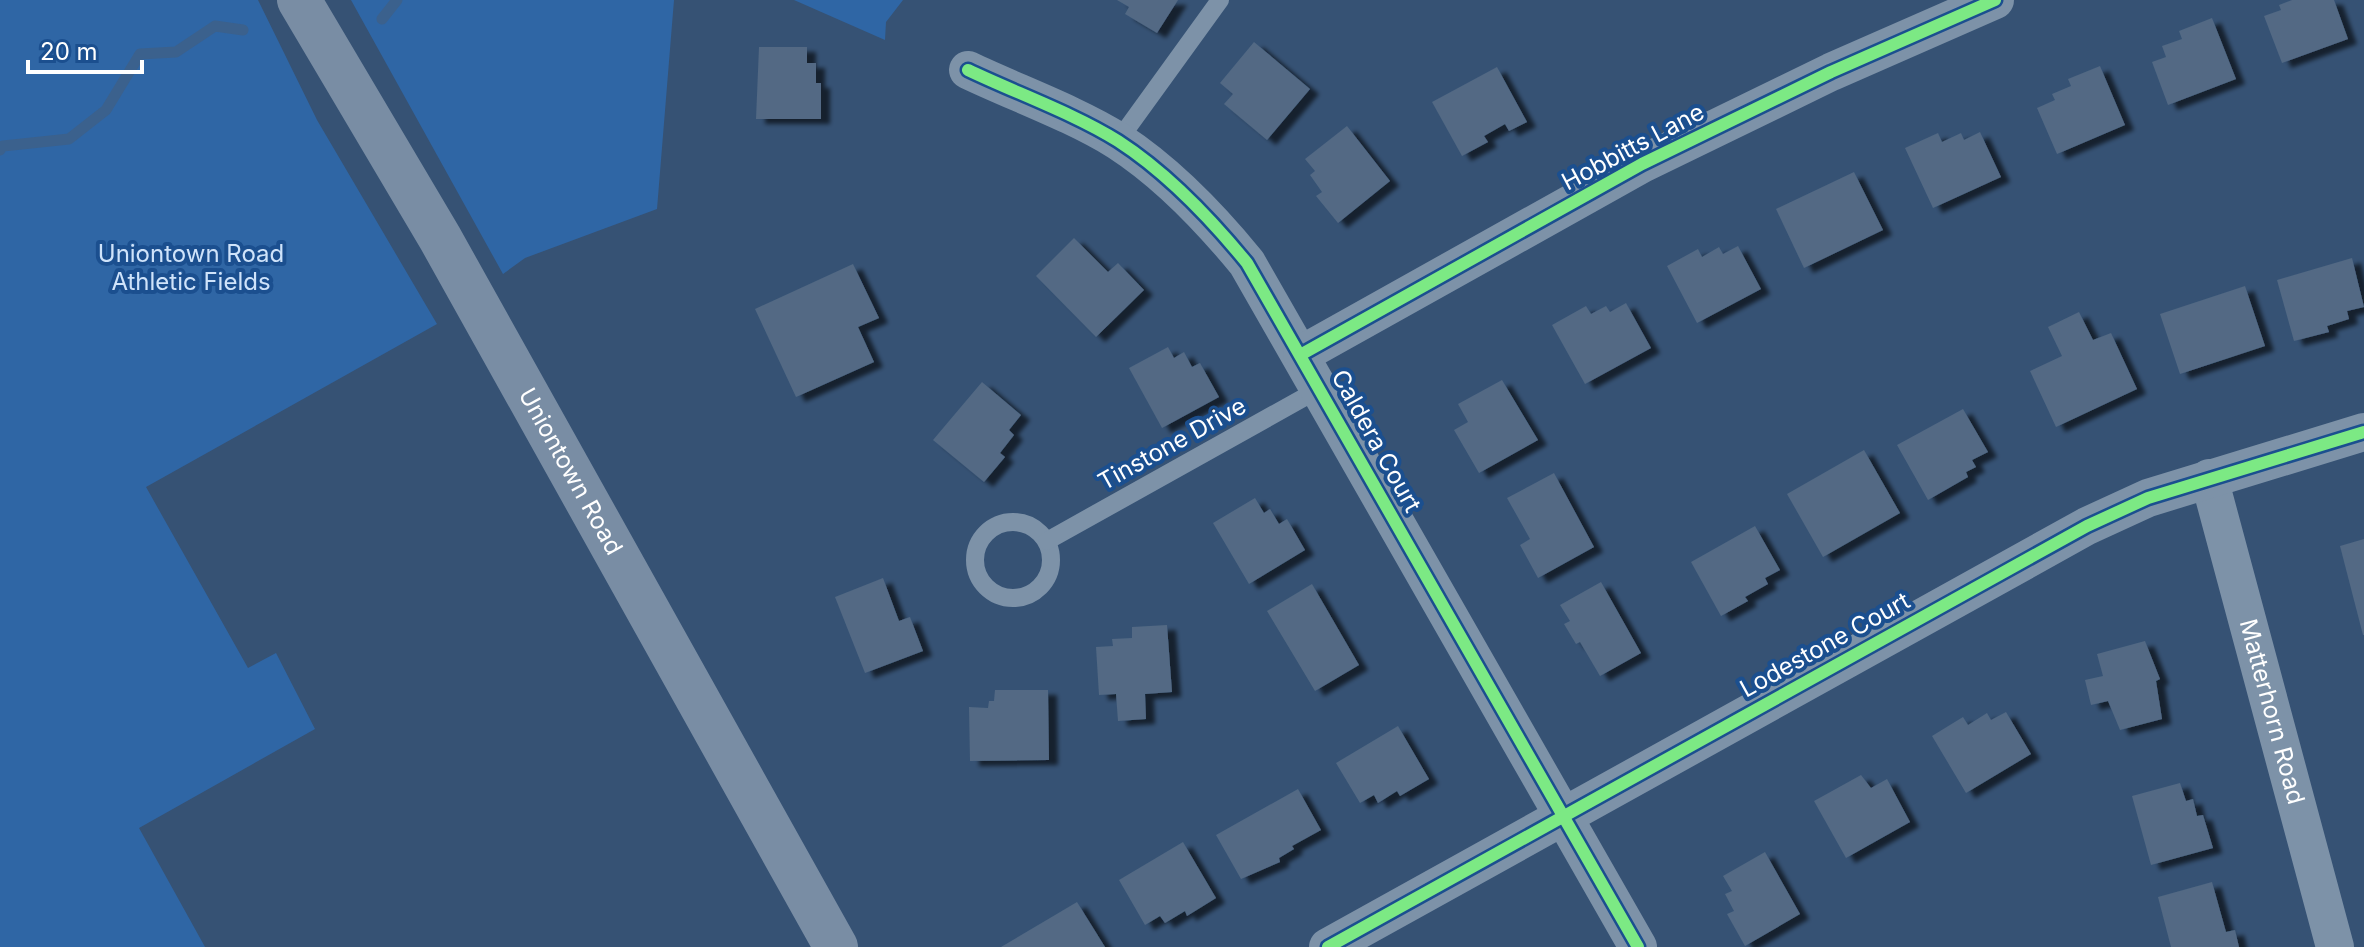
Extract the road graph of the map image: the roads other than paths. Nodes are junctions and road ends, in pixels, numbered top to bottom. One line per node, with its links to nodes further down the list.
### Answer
1 (299, 0): 12 (main road, Uniontown Road)
2 (1220, 0): 5 (lane)
3 (1995, 0): 6 (street, Hobbitts Lane)
4 (968, 70): 5 (street, Caldera Court)
5 (1118, 141): 6 (street, Caldera Court)
6 (1302, 354): 7 (street, Caldera Court)
7 (1321, 388): 10 (lane, Tinstone Drive); 11 (street, Caldera Court)
8 (2364, 432): 9 (street, Lodestone Court)
9 (2209, 478): 11 (street, Lodestone Court); 15 (street, Matterhorn Road)
10 (1047, 541): 10 (lane)
11 (1561, 816): 13 (street, Lodestone Court); 14 (street, Caldera Court)
12 (836, 947)
13 (1328, 947)
14 (1638, 947)
15 (2335, 947)

